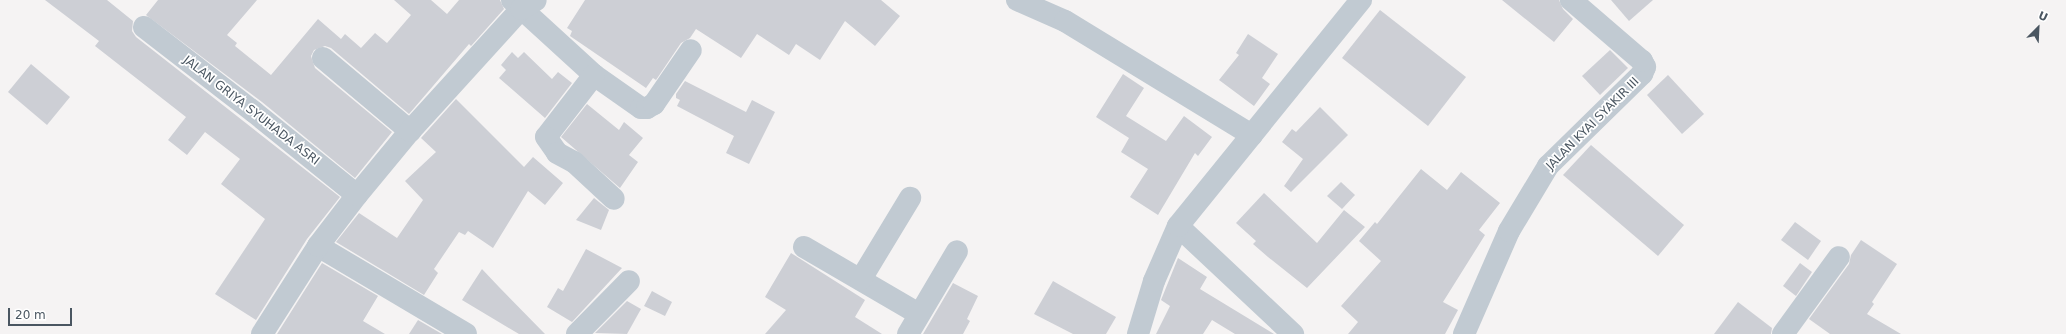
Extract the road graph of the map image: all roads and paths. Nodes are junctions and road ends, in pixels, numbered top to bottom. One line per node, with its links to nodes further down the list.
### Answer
1 (1017, 0): 10 (street)
2 (1361, 0): 10 (street)
3 (1571, 0): 28 (street, JALAN KYAI SYAKIR III)
4 (523, 3): 8 (street); 9 (street)
5 (144, 27): 11 (street, JALAN GRIYA SYUHADA ASRI)
6 (691, 50): 8 (street)
7 (322, 58): 9 (street)
8 (594, 75): 13 (street)
9 (410, 131): 11 (street)
10 (1252, 135): 14 (street)
11 (357, 195): 15 (street)
12 (910, 198): 19 (street)
13 (614, 199)
14 (1178, 226): 26 (street); 27 (street)
15 (318, 246): 22 (street); 23 (street)
16 (804, 247): 19 (street)
17 (957, 251): 21 (street)
18 (1839, 257): 29 (street)
19 (861, 280): 21 (street)
20 (629, 281): 24 (street)
21 (919, 314): 25 (street)
22 (265, 333)
23 (466, 334)
24 (578, 334)
25 (908, 334)
26 (1138, 334)
27 (1293, 334)
28 (1464, 334)
29 (1783, 334)

